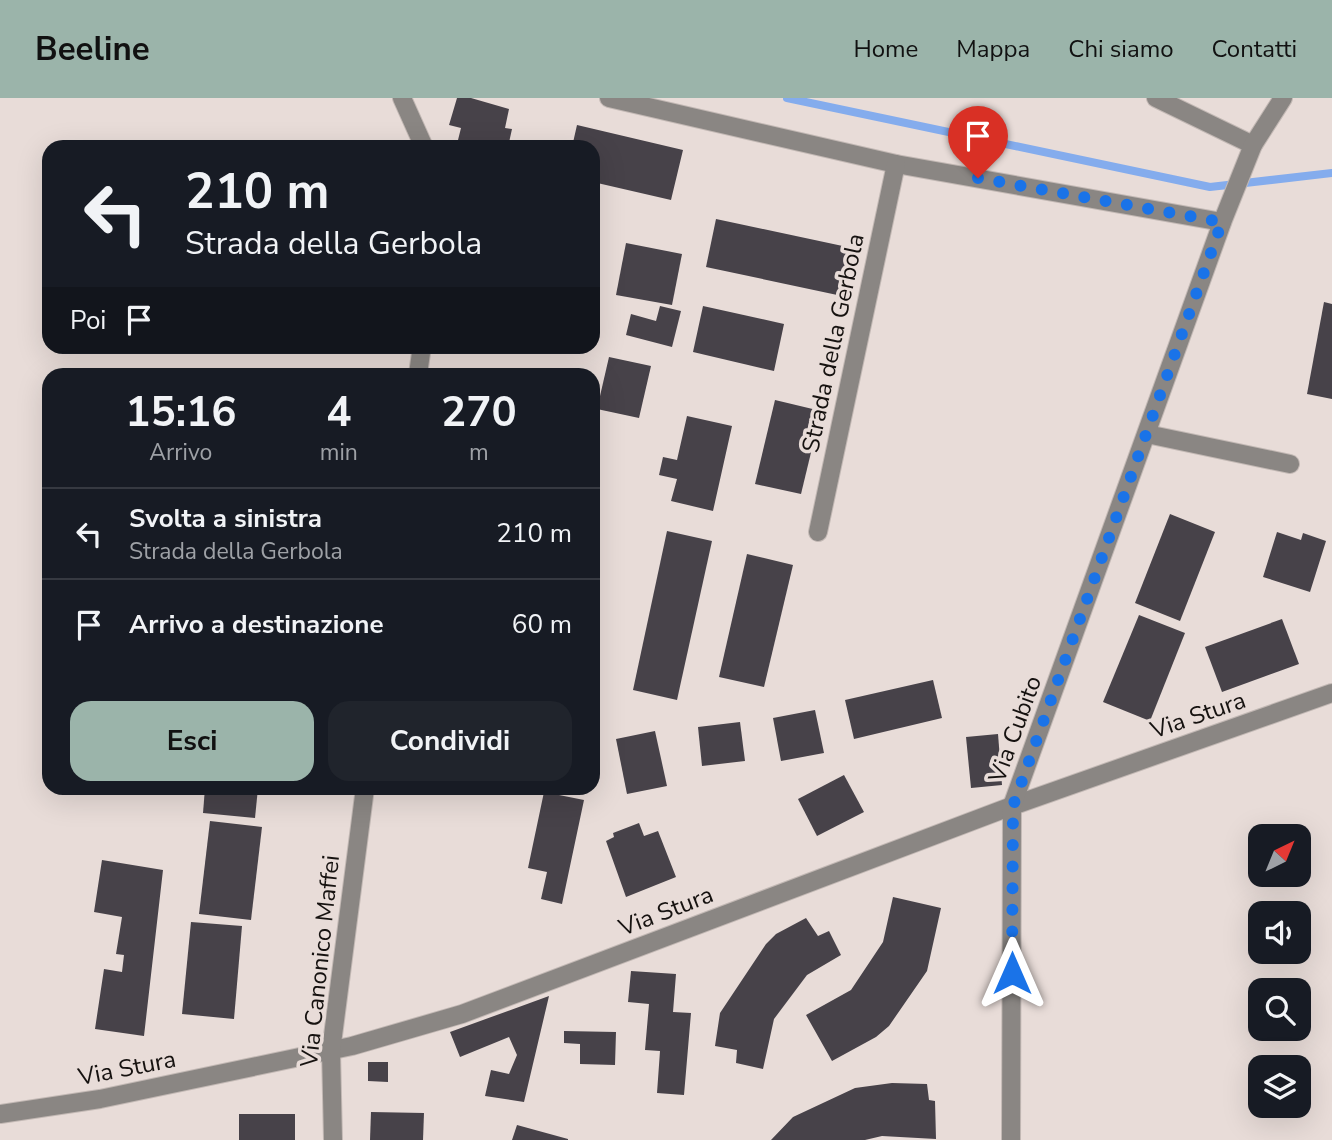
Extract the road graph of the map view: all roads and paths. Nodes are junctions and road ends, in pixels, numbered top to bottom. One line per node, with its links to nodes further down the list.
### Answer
1 (402, 98): 5 (street)
2 (610, 98): 7 (street)
3 (1156, 98): 6 (street)
4 (1283, 98): 6 (street, Via Cubito)
5 (421, 140)
6 (1250, 152): 8 (street, Via Cubito)
7 (896, 164): 8 (street); 11 (street, Strada della Gerbola)
8 (1223, 221): 9 (street, Via Cubito)
9 (1147, 433): 10 (street); 14 (street, Via Cubito)
10 (1290, 464)
11 (818, 532)
12 (1332, 693): 14 (street, Via Stura)
13 (364, 795): 15 (street, Via Canonico Maffei)
14 (1013, 806): 15 (street, Via Stura); 18 (street, Via Cubito)
15 (331, 1051): 16 (street, Via Stura); 17 (street, Via Canonico Maffei)
16 (0, 1114)
17 (333, 1140)
18 (1011, 1140)

